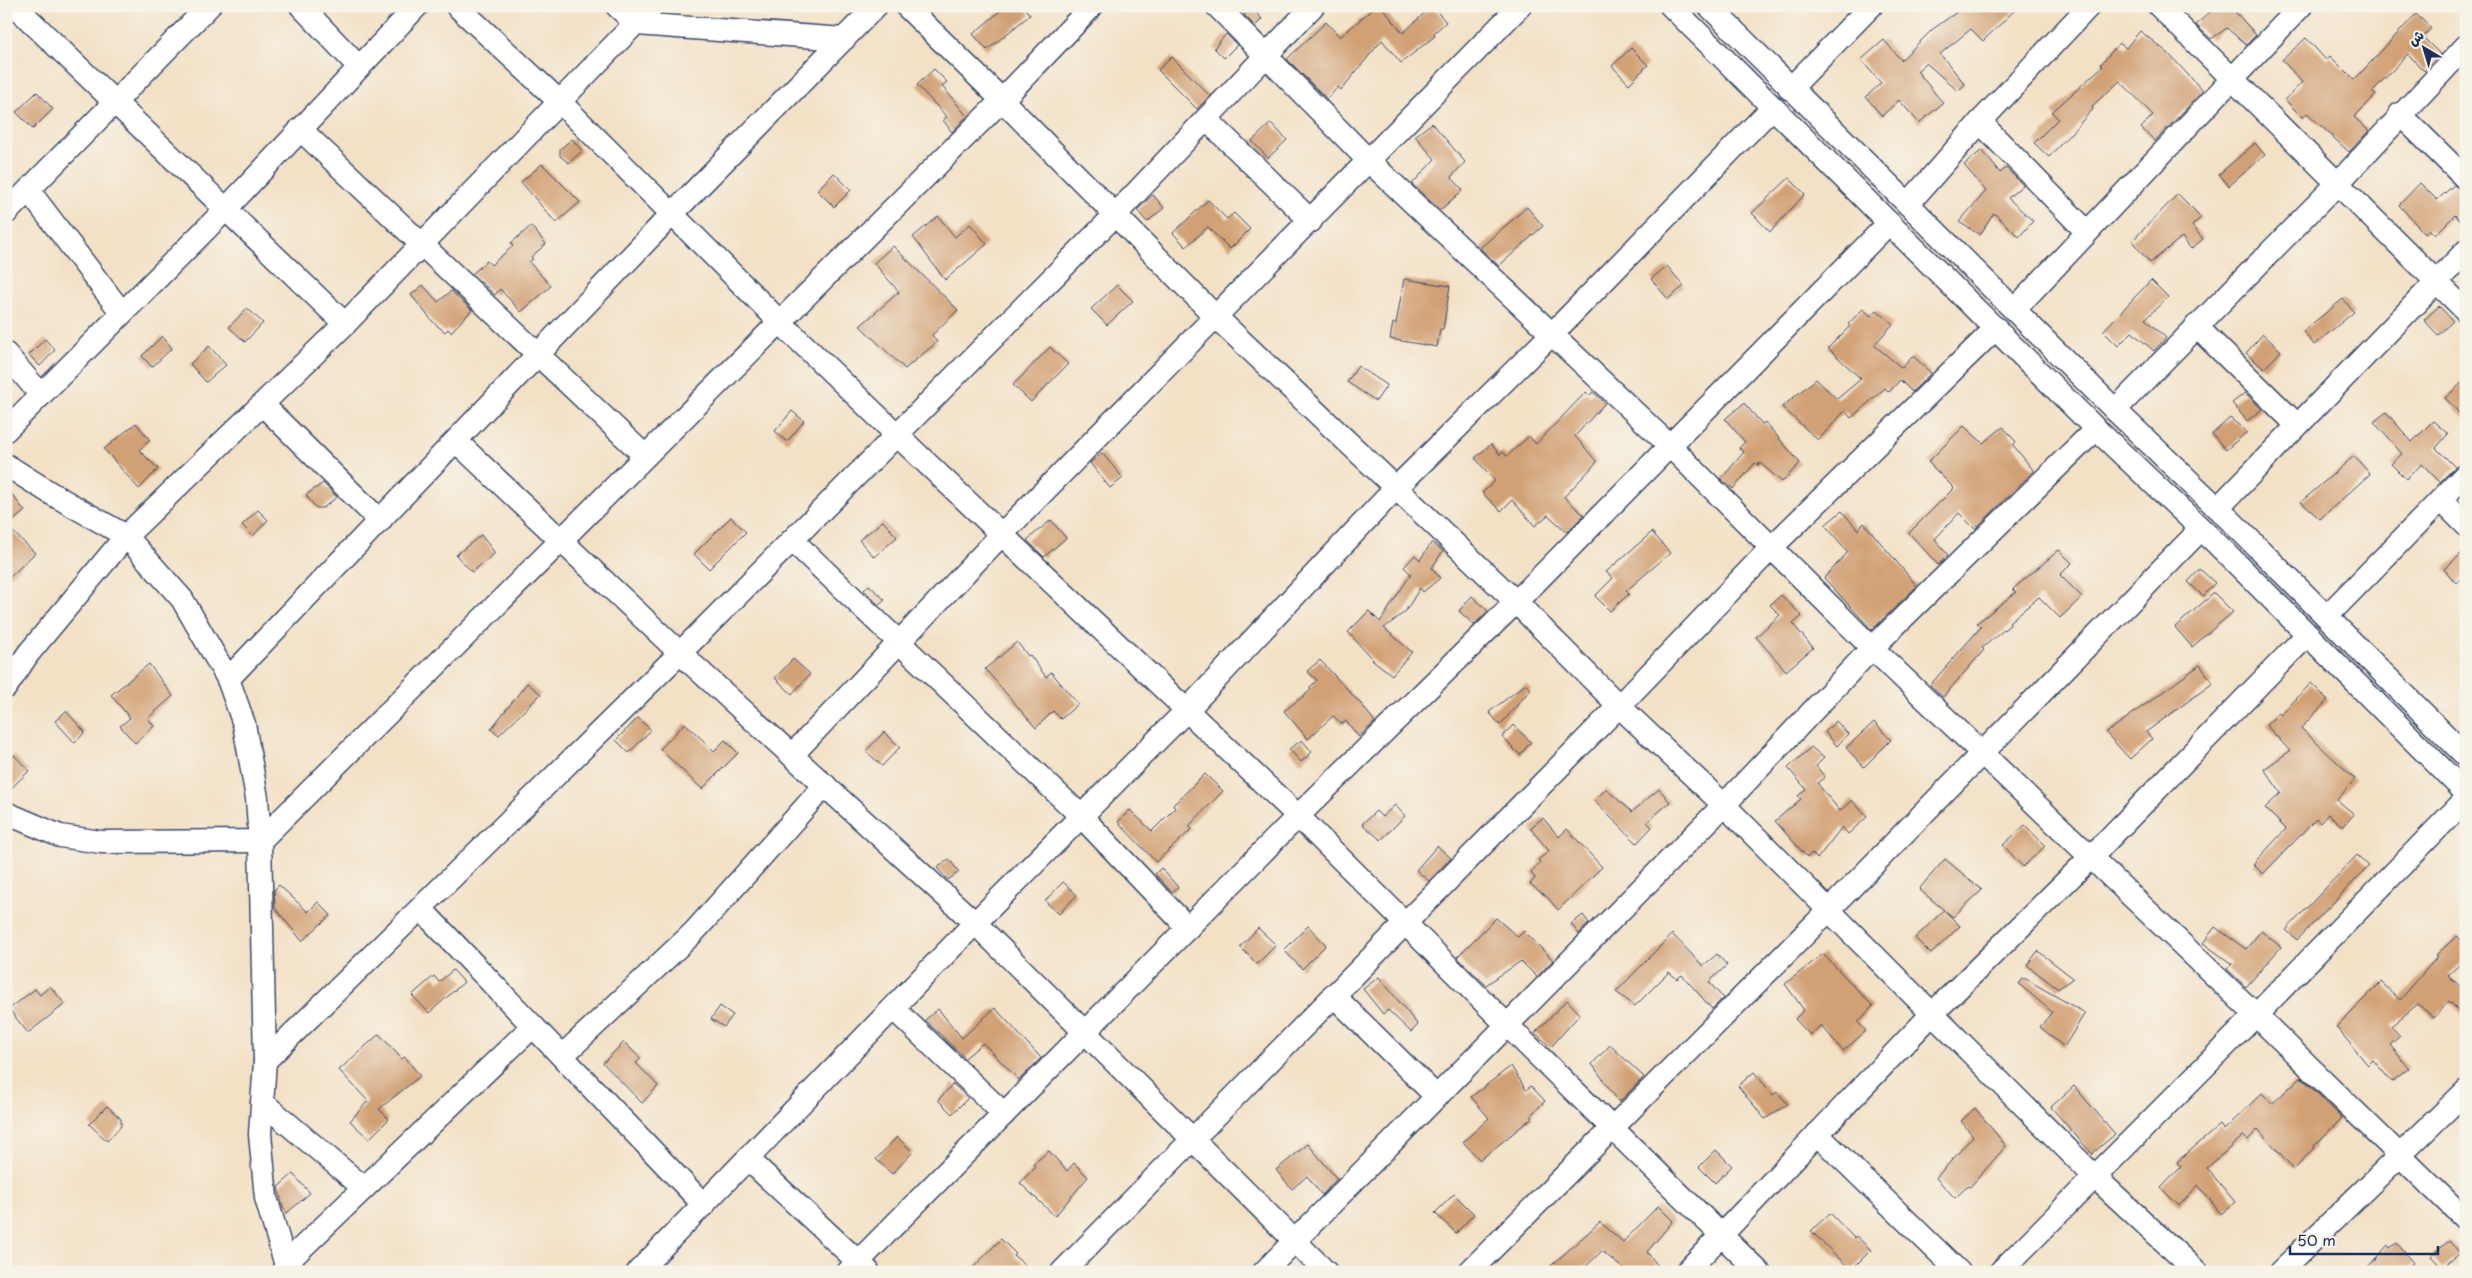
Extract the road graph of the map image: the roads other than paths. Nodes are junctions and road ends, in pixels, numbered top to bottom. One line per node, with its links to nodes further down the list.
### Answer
1 (15, 6): 28 (street)
2 (210, 6): 28 (street)
3 (301, 6): 24 (street)
4 (417, 6): 24 (street)
5 (456, 6): 29 (street)
6 (617, 6): 20 (street)
7 (652, 6): 20 (street)
8 (876, 6): 21 (street)
9 (906, 6): 27 (street)
10 (1217, 6): 23 (street)
11 (1313, 6): 23 (street)
12 (1520, 6): 35 (street)
13 (1671, 6): 30 (street)
14 (1709, 6): 26 (street)
15 (1871, 6): 26 (street)
16 (2089, 6): 33 (street)
17 (2159, 6): 25 (street)
18 (2301, 6): 25 (street)
19 (1086, 8): 27 (street)
20 (636, 24): 21 (street); 29 (street)
21 (844, 39): 42 (street)
22 (2466, 46): 31 (street)
23 (1266, 56): 32 (street); 35 (street)
24 (359, 67): 34 (street)
25 (2231, 79): 37 (street); 46 (street)
26 (1790, 89): 39 (street)
27 (1002, 100): 43 (street); 54 (street)
28 (115, 103): 38 (street); 40 (street)
29 (561, 103): 42 (street); 47 (street)
30 (1772, 108): 45 (street); 58 (street)
31 (2400, 114): 36 (street); 37 (street)
32 (1206, 119): 43 (street); 44 (street)
33 (1980, 122): 39 (street); 46 (street)
34 (300, 129): 40 (street); 47 (street)
35 (1369, 161): 44 (street); 58 (street)
36 (2466, 179)
37 (2337, 184): 49 (street); 56 (street)
38 (29, 191): 41 (street); 52 (street)
39 (1908, 204): 50 (street)
40 (225, 210): 52 (street); 55 (street)
41 (6, 213)
42 (672, 214): 54 (street); 60 (street)
43 (1115, 215): 53 (street); 67 (street)
44 (1311, 221): 53 (street)
45 (1889, 223): 57 (street); 69 (street)
46 (2087, 232): 50 (street)
47 (423, 244): 55 (street); 60 (street)
48 (2466, 251): 49 (street)
49 (2435, 281): 51 (street); 64 (street)
50 (2015, 309): 63 (street)
51 (2466, 311)
52 (122, 313): 61 (street)
53 (1215, 316): 73 (street); 79 (street)
54 (780, 322): 67 (street); 70 (street)
55 (345, 324): 62 (street)
56 (2196, 326): 63 (street); 64 (street)
57 (1996, 328): 65 (street); 83 (street)
58 (1554, 333): 69 (street); 73 (street)
59 (6, 354): 61 (street)
60 (538, 354): 68 (street); 70 (street)
61 (41, 395): 66 (street)
62 (262, 405): 76 (street); 80 (street)
63 (2115, 410): 75 (street)
64 (2297, 424): 75 (street)
65 (2096, 429): 78 (street); 88 (street)
66 (6, 430)
67 (896, 434): 79 (street); 82 (street)
68 (456, 441): 76 (street); 81 (street)
69 (1669, 445): 83 (street); 84 (street)
70 (645, 456): 81 (street)
71 (6, 465): 80 (street)
72 (2466, 474): 74 (street)
73 (1394, 488): 84 (street); 93 (street)
74 (2441, 500): 77 (street); 85 (street)
75 (2218, 508): 85 (street)
76 (380, 521): 90 (street)
77 (2466, 525)
78 (2201, 529): 86 (street); 94 (street)
79 (1003, 533): 87 (street); 93 (street)
80 (126, 536): 90 (street); 91 (street)
81 (562, 539): 89 (street); 104 (street)
82 (792, 540): 87 (street); 89 (street)
83 (1772, 547): 88 (street); 92 (street)
84 (1516, 602): 92 (street); 103 (street)
85 (2327, 616): 96 (street)
86 (2308, 634): 98 (street); 105 (street)
87 (898, 643): 95 (street); 102 (street)
88 (1872, 648): 94 (street); 100 (street)
89 (680, 652): 95 (street); 106 (street)
90 (228, 679): 104 (street)
91 (6, 687)
92 (1619, 706): 100 (street); 108 (street)
93 (1188, 708): 102 (street); 103 (street)
94 (1982, 754): 105 (street); 107 (street)
95 (792, 755): 97 (street)
96 (2466, 756)
97 (825, 785): 109 (street); 118 (street)
98 (2466, 793)
99 (2466, 799): 114 (street)
100 (1724, 805): 107 (street); 115 (street)
101 (6, 813): 104 (street)
102 (1081, 816): 109 (street); 110 (street)
103 (1298, 816): 108 (street); 110 (street)
104 (260, 841): 119 (street)
105 (2091, 857): 113 (street); 114 (street)
106 (422, 909): 116 (street); 119 (street)
107 (1829, 910): 113 (street); 124 (street)
108 (1404, 922): 111 (street); 115 (street)
109 (975, 923): 112 (street); 117 (street)
110 (1188, 928): 117 (street)
111 (1334, 995): 121 (street); 126 (street)
112 (894, 1008): 123 (street); 128 (street)
113 (1932, 1014): 125 (street); 129 (street)
114 (2256, 1015): 127 (street); 129 (street)
115 (1507, 1025): 121 (street); 124 (street)
116 (533, 1026): 118 (street); 130 (street)
117 (1084, 1033): 123 (street); 126 (street)
118 (562, 1056): 131 (street)
119 (265, 1062): 122 (street)
120 (2466, 1091): 127 (street)
121 (1437, 1097): 134 (street)
122 (262, 1102): 130 (street); 135 (street)
123 (1004, 1114): 136 (street)
124 (1613, 1129): 133 (street); 141 (street)
125 (1817, 1134): 133 (street); 144 (street)
126 (1193, 1138): 134 (street); 138 (street)
127 (2400, 1154): 132 (street); 147 (street)
128 (748, 1159): 131 (street); 136 (street)
129 (2095, 1177): 145 (street); 146 (street)
130 (364, 1188): 135 (street)
131 (704, 1205): 137 (street)
132 (2466, 1220)
133 (1721, 1234): 142 (street); 143 (street)
134 (1294, 1240): 139 (street); 140 (street)
135 (286, 1268)
136 (858, 1268)
137 (638, 1272)
138 (1062, 1272)
139 (1264, 1272)
140 (1326, 1272)
141 (1469, 1272)
142 (1686, 1272)
143 (1759, 1272)
144 (1959, 1272)
145 (2000, 1272)
146 (2197, 1272)
147 (2280, 1272)

